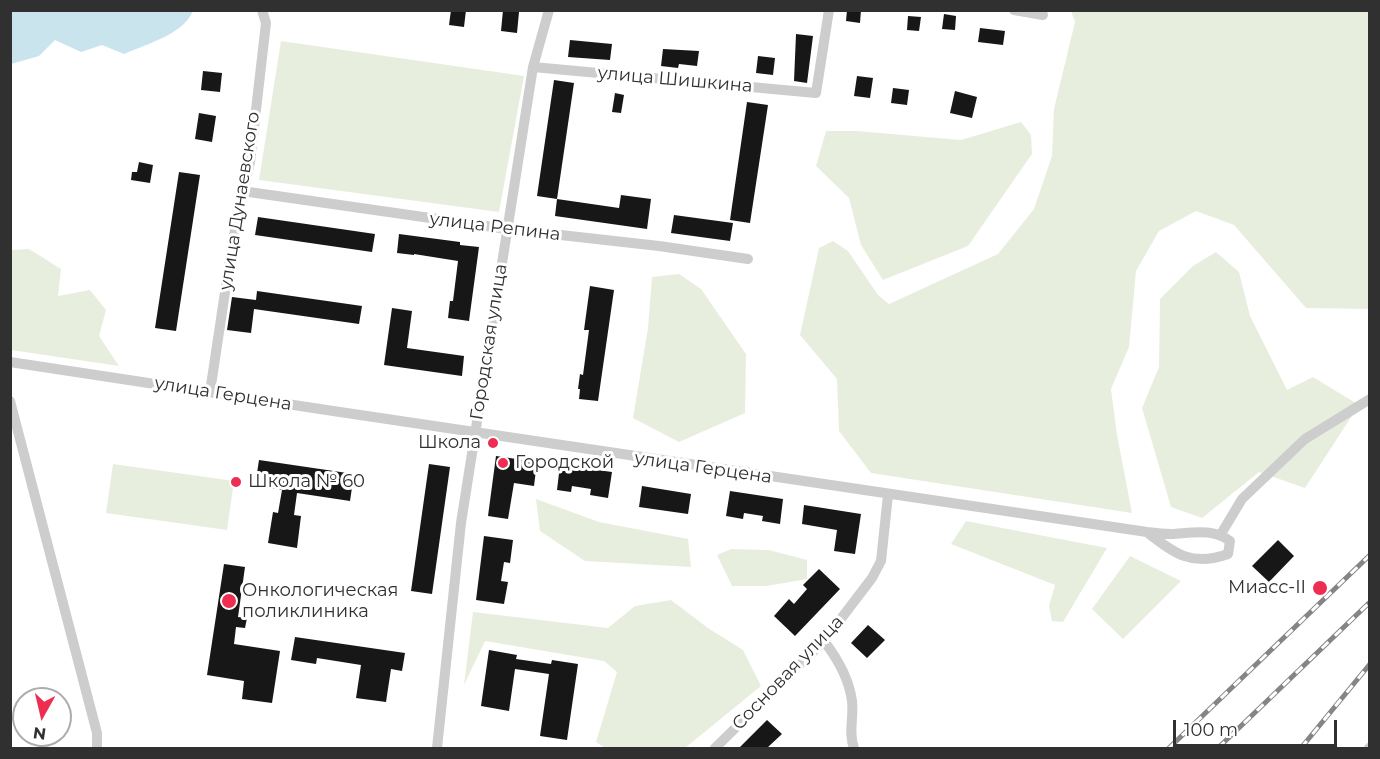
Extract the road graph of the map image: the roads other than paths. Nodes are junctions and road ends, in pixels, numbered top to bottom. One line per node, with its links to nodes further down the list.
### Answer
1 (262, 10): 7 (street, улица Дунаевского)
2 (549, 10): 6 (street, Городская улица)
3 (829, 10): 6 (street, улица Шишкина)
4 (1014, 10): 5 (street)
5 (1043, 15)
6 (533, 68): 8 (street, Городская улица)
7 (242, 191): 8 (street, улица Репина); 11 (street, улица Дунаевского)
8 (507, 229): 9 (street, улица Репина); 14 (street, Городская улица)
9 (748, 259)
10 (10, 362): 11 (street, улица Герцена)
11 (210, 392): 14 (street, улица Герцена)
12 (1370, 399): 17 (street)
13 (10, 401): 19 (street)
14 (475, 433): 15 (street, улица Герцена); 20 (street, Городская улица)
15 (888, 495): 16 (street, улица Герцена); 18 (street, Сосновая улица)
16 (1147, 532): 17 (street, улица Герцена); 17 (street)
17 (1221, 534)
18 (824, 641): 21 (street, Сосновая улица); 22 (street)
19 (97, 748)
20 (437, 748)
21 (716, 748)
22 (854, 748)

